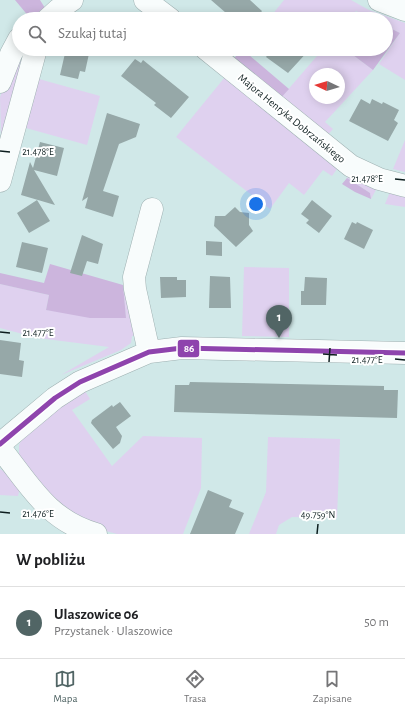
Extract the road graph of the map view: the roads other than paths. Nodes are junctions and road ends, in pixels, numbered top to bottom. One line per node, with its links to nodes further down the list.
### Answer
1 (72, 0): 5 (street)
2 (145, 0): 6 (street)
3 (379, 0): 4 (street)
4 (405, 10)
5 (56, 12)
6 (161, 12)
7 (12, 52): 10 (street)
8 (34, 56): 11 (street)
9 (215, 56): 12 (street, Majora Henryka Dobrzańskiego)
10 (0, 82)
11 (0, 180)
12 (405, 186)
13 (152, 209): 14 (street)
14 (149, 352): 15 (street); 16 (street)
15 (405, 353)
16 (0, 444)
17 (0, 448): 18 (street)
18 (92, 533)

